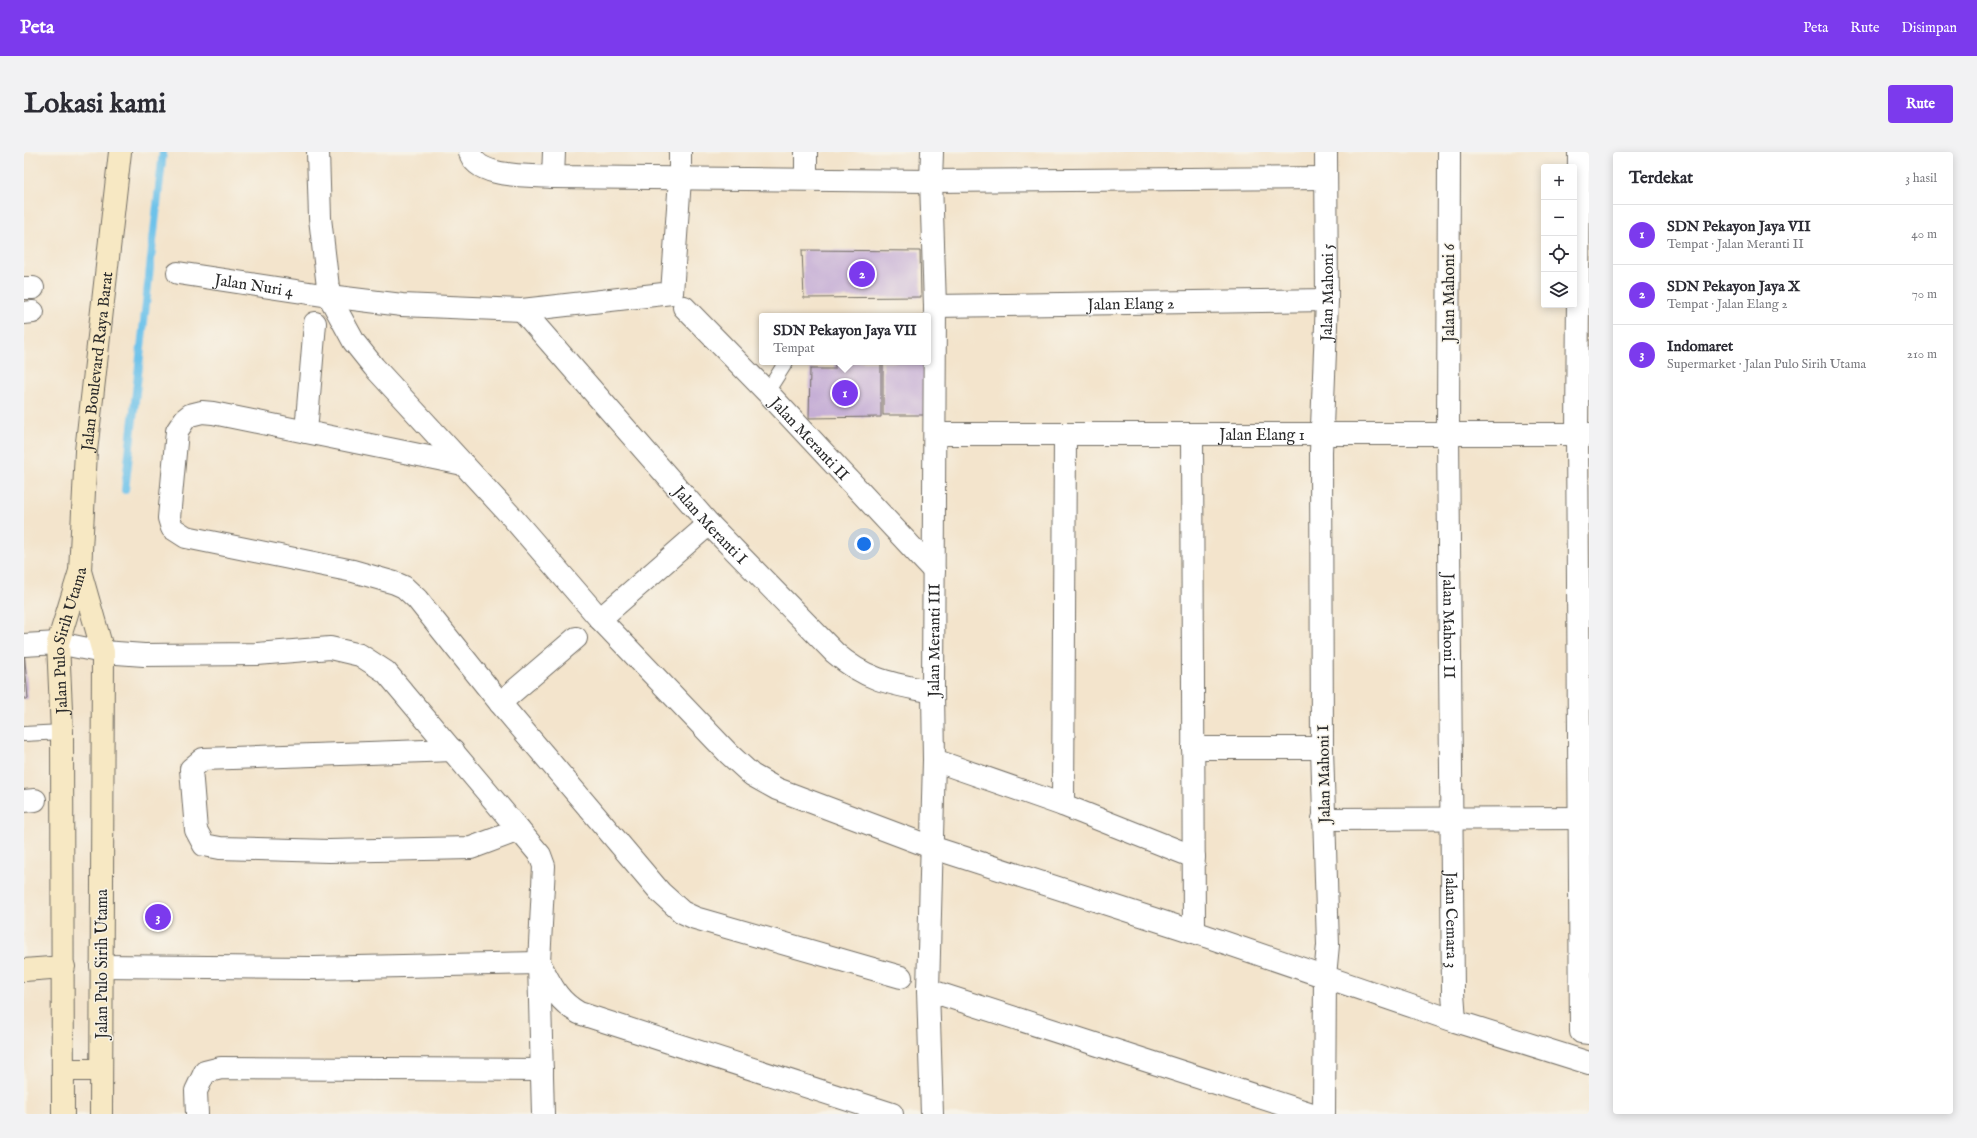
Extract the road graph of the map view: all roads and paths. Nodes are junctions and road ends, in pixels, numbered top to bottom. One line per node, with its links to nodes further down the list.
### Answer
1 (120, 152): 34 (main road, Jalan Boulevard Raya Barat)
2 (318, 152): 17 (street)
3 (470, 152): 11 (street)
4 (554, 152): 11 (street)
5 (680, 152): 14 (street)
6 (806, 152): 12 (street)
7 (932, 152): 15 (street, Jalan Meranti III)
8 (1326, 152): 13 (street, Jalan Mahoni 5)
9 (1449, 152): 28 (street, Jalan Mahoni 6)
10 (1578, 152): 29 (street)
11 (553, 177): 14 (street)
12 (806, 178): 14 (street); 15 (street)
13 (1326, 178): 15 (street); 18 (street, Jalan Mahoni 5)
14 (680, 179): 20 (street, Jalan Nuri 4)
15 (931, 181): 21 (street, Jalan Meranti III)
16 (178, 273): 17 (street, Jalan Nuri 4)
17 (329, 296): 20 (street, Jalan Nuri 4); 32 (street)
18 (1327, 300): 21 (street, Jalan Elang 2); 26 (street, Jalan Mahoni 5)
19 (684, 307): 24 (street, Jalan Meranti II)
20 (522, 310): 33 (street, Jalan Meranti I)
21 (933, 315): 27 (street, Jalan Meranti III)
22 (315, 323): 25 (street)
23 (784, 365): 24 (lane)
24 (767, 392): 35 (street, Jalan Meranti II)
25 (306, 432): 32 (street); 42 (street)
26 (1322, 433): 28 (street, Jalan Elang 1); 31 (street, Jalan Elang 1); 46 (street, Jalan Mahoni I)
27 (935, 434): 30 (street, Jalan Elang 1); 35 (street, Jalan Meranti III)
28 (1448, 434): 29 (street, Jalan Elang 1); 52 (street, Jalan Mahoni II)
29 (1583, 434): 50 (street)
30 (1065, 435): 31 (street, Jalan Elang 1); 49 (street)
31 (1192, 435): 45 (street)
32 (463, 464): 36 (street)
33 (709, 524): 36 (street); 41 (street, Jalan Meranti I)
34 (80, 571): 38 (main road, Jalan Pulo Sirih Utama); 40 (main road, Jalan Pulo Sirih Utama)
35 (934, 571): 41 (street, Jalan Meranti III)
36 (600, 618): 54 (street)
37 (576, 638): 42 (street)
38 (58, 642): 39 (street); 40 (street); 43 (main road, Jalan Pulo Sirih Utama)
39 (24, 645)
40 (103, 652): 47 (street); 58 (main road, Jalan Pulo Sirih Utama)
41 (933, 692): 48 (street, Jalan Meranti III)
42 (500, 703): 62 (street)
43 (62, 732): 44 (lane); 59 (main road, Jalan Pulo Sirih Utama)
44 (24, 734)
45 (1193, 748): 46 (street); 55 (street)
46 (1322, 748): 51 (street, Jalan Mahoni I)
47 (453, 750): 53 (street); 53 (street)
48 (934, 760): 49 (street); 54 (street, Jalan Meranti III)
49 (1063, 805): 55 (street)
50 (1584, 818): 52 (street); 65 (street)
51 (1323, 819): 52 (street); 61 (street, Jalan Mahoni I)
52 (1451, 819): 64 (street, Jalan Cemara 3)
53 (519, 830): 57 (street)
54 (931, 847): 56 (street); 63 (street, Jalan Meranti III)
55 (1194, 857): 56 (street)
56 (1194, 932): 61 (street)
57 (539, 963): 58 (street); 69 (street); 74 (street)
58 (101, 966): 68 (main road, Jalan Pulo Sirih Utama)
59 (64, 967): 60 (main road); 67 (main road, Jalan Pulo Sirih Utama)
60 (24, 970)
61 (1325, 976): 64 (street); 77 (street, Jalan Mahoni I)
62 (901, 977)
63 (928, 990): 75 (street, Jalan Meranti III); 76 (street)
64 (1455, 1022): 66 (street)
65 (1589, 1033)
66 (1589, 1063)
67 (63, 1070): 68 (main road); 70 (main road, Jalan Pulo Sirih Utama)
68 (101, 1070): 71 (main road, Jalan Pulo Sirih Utama)
69 (542, 1070): 72 (street); 73 (street)
70 (63, 1114)
71 (101, 1114)
72 (197, 1114)
73 (543, 1114)
74 (892, 1114)
75 (932, 1114)
76 (1312, 1114)
77 (1324, 1114)

